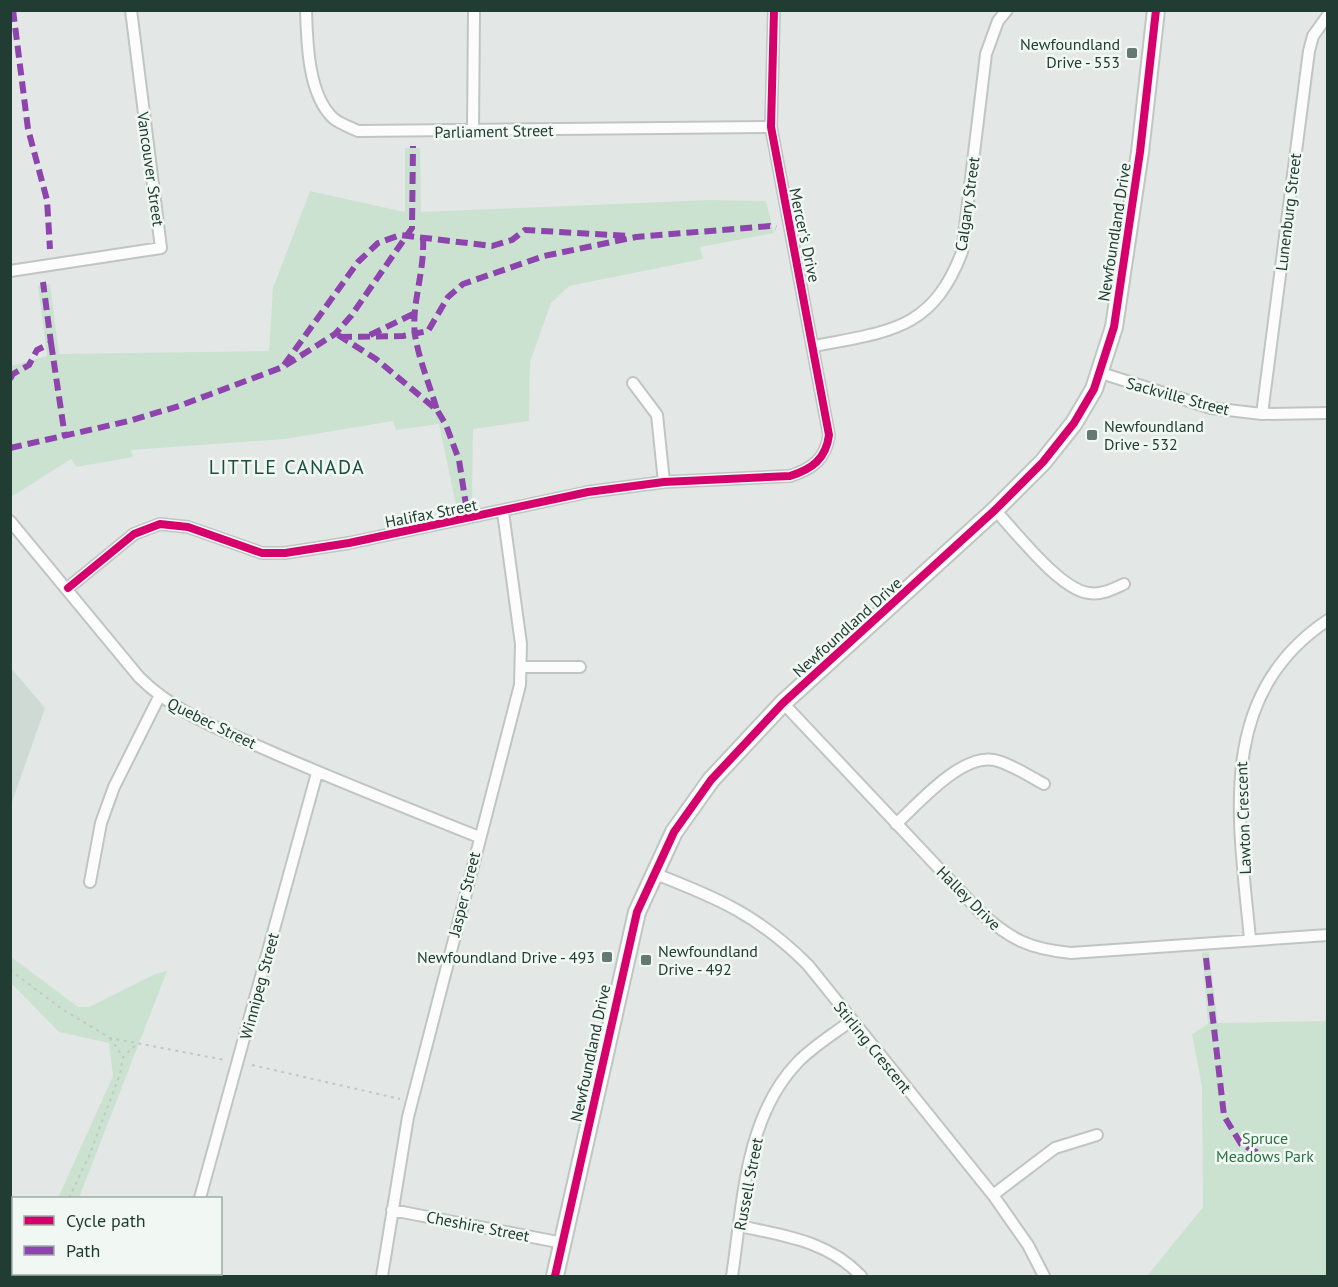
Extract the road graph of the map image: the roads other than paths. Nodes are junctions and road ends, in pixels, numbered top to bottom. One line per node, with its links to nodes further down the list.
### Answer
1 (130, 10): 10 (street, Vancouver Street)
2 (306, 10): 9 (street, Parliament Street)
3 (474, 10): 9 (street)
4 (774, 10): 8 (street, Mercer's Drive)
5 (1007, 10): 11 (street, Calgary Street)
6 (1156, 10): 12 (street, Newfoundland Drive)
7 (1328, 15): 15 (street, Lunenburg Street)
8 (771, 127): 9 (street, Parliament Street); 11 (street, Mercer's Drive)
9 (473, 130)
10 (10, 271)
11 (814, 346): 16 (street, Mercer's Drive)
12 (1101, 373): 15 (street, Sackville Street); 18 (street, Newfoundland Drive)
13 (633, 383): 17 (street)
14 (1328, 413): 15 (street, Sackville Street)
15 (1262, 414)
16 (819, 461): 17 (street, Halifax Street)
17 (664, 482): 19 (street, Halifax Street)
18 (995, 510): 21 (street); 27 (street, Newfoundland Drive)
19 (503, 512): 22 (street, Halifax Street); 24 (street, Jasper Street)
20 (10, 521): 22 (street, Quebec Street)
21 (1124, 584)
22 (68, 588): 26 (street, Quebec Street)
23 (1328, 620): 35 (street, Lawton Crescent)
24 (522, 666): 25 (street); 31 (street, Jasper Street)
25 (580, 667)
26 (159, 697): 28 (street, Quebec Street); 33 (street)
27 (783, 703): 30 (street, Halley Drive); 32 (street, Newfoundland Drive)
28 (317, 773): 31 (street, Quebec Street); 39 (street, Winnipeg Street)
29 (1044, 784): 30 (street)
30 (896, 824): 35 (street, Halley Drive)
31 (478, 837): 40 (street, Jasper Street)
32 (653, 873): 36 (street, Stirling Crescent); 42 (street, Newfoundland Drive)
33 (90, 882)
34 (1328, 935): 35 (street, Halley Drive)
35 (1250, 939)
36 (852, 1020): 38 (street, Stirling Crescent); 41 (street, Russell Street)
37 (1097, 1135): 38 (street)
38 (993, 1195): 47 (street, Stirling Crescent)
39 (200, 1197)
40 (392, 1210): 42 (street, Cheshire Street); 43 (street, Jasper Street)
41 (740, 1226): 45 (street, Russell Street); 46 (street)
42 (563, 1243): 44 (street, Newfoundland Drive)
43 (382, 1276)
44 (555, 1276)
45 (732, 1276)
46 (861, 1276)
47 (1044, 1276)

